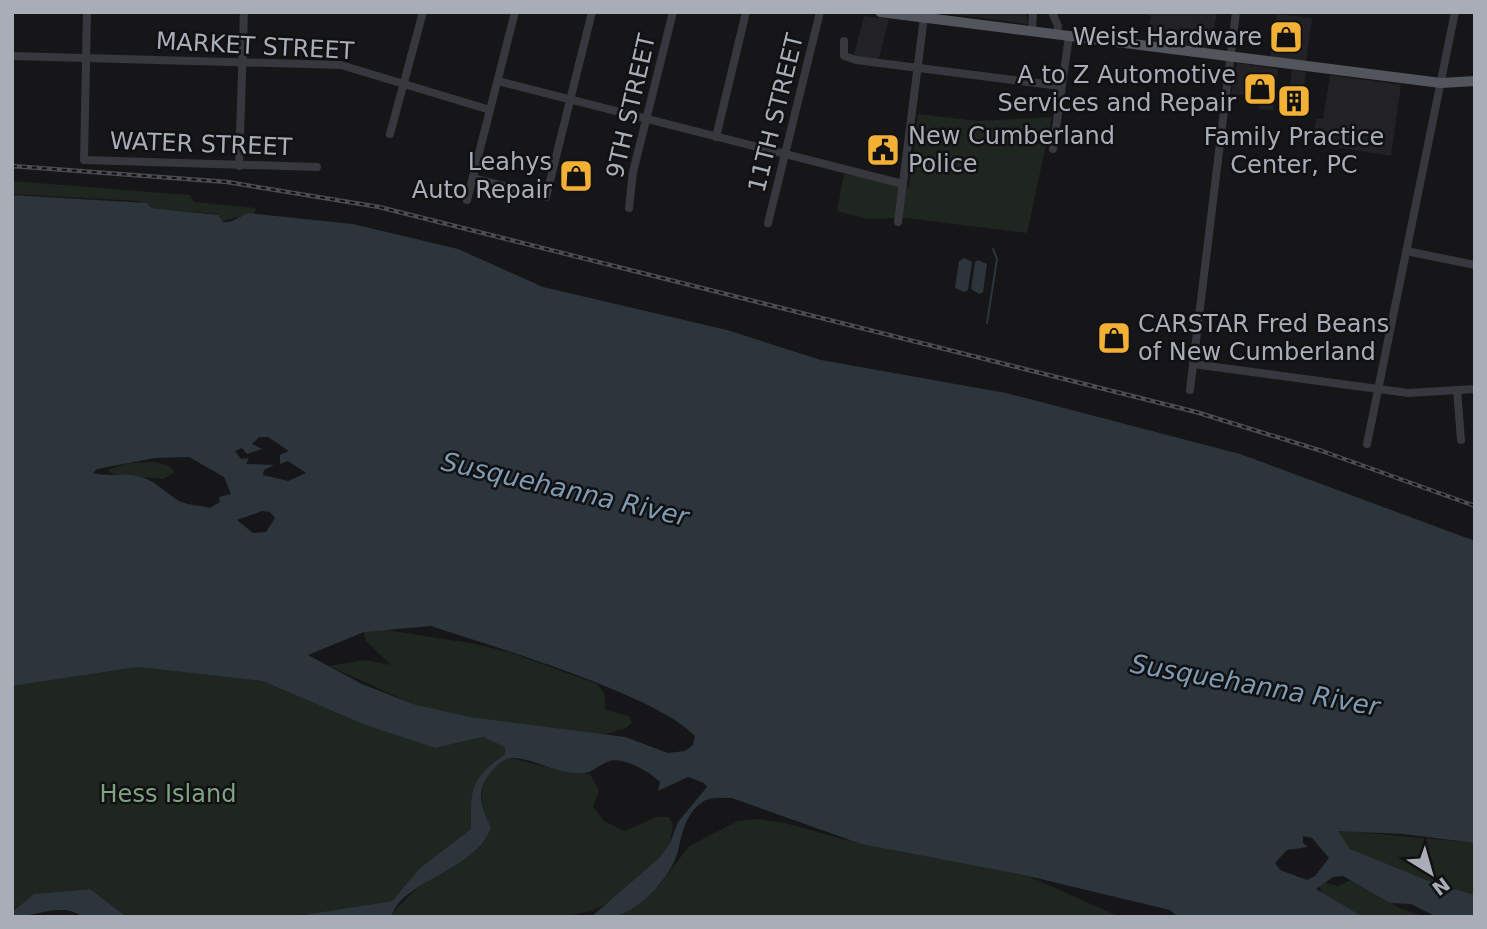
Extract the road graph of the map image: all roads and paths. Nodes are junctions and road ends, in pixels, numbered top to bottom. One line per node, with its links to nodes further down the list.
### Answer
1 (87, 12): 21 (street)
2 (244, 12): 22 (street)
3 (423, 12): 26 (street)
4 (515, 12): 24 (street)
5 (592, 12): 29 (street)
6 (673, 12): 31 (street, 9TH STREET)
7 (746, 12): 33 (street)
8 (820, 12): 35 (street, 11TH STREET)
9 (880, 12): 14 (main road)
10 (1033, 12): 15 (street)
11 (1052, 12): 16 (street)
12 (1236, 12): 20 (street)
13 (1455, 12): 27 (street)
14 (924, 18): 15 (main road); 23 (street)
15 (1032, 31): 16 (main road)
16 (1057, 34): 17 (main road)
17 (1069, 36): 20 (main road); 28 (street)
18 (844, 41): 23 (street)
19 (12, 56): 21 (street, MARKET STREET)
20 (1232, 57): 27 (main road); 46 (street)
21 (85, 58): 22 (street, MARKET STREET); 36 (street, WATER STREET)
22 (243, 62): 26 (street, MARKET STREET); 36 (street)
23 (918, 68): 28 (street); 39 (street)
24 (498, 81): 29 (street); 30 (street)
25 (1475, 81): 27 (main road)
26 (404, 83): 30 (street, MARKET STREET); 32 (street)
27 (1441, 83): 44 (street)
28 (1060, 86): 34 (street)
29 (569, 100): 31 (street); 38 (street)
30 (490, 110): 38 (street)
31 (646, 120): 33 (street); 41 (street, 9TH STREET)
32 (390, 134)
33 (716, 137): 35 (street)
34 (1053, 149)
35 (785, 155): 39 (street); 43 (street, 11TH STREET)
36 (239, 166): 37 (street, WATER STREET)
37 (317, 167)
38 (473, 178): 40 (street)
39 (903, 184): 42 (street)
40 (467, 200)
41 (629, 208)
42 (898, 222)
43 (768, 223)
44 (1406, 251): 45 (street); 47 (street)
45 (1475, 265)
46 (1193, 364): 47 (street); 48 (street)
47 (1378, 388): 49 (street); 52 (street)
48 (1190, 390)
49 (1457, 390): 50 (street); 51 (street)
50 (1475, 390)
51 (1461, 440)
52 (1367, 444)

